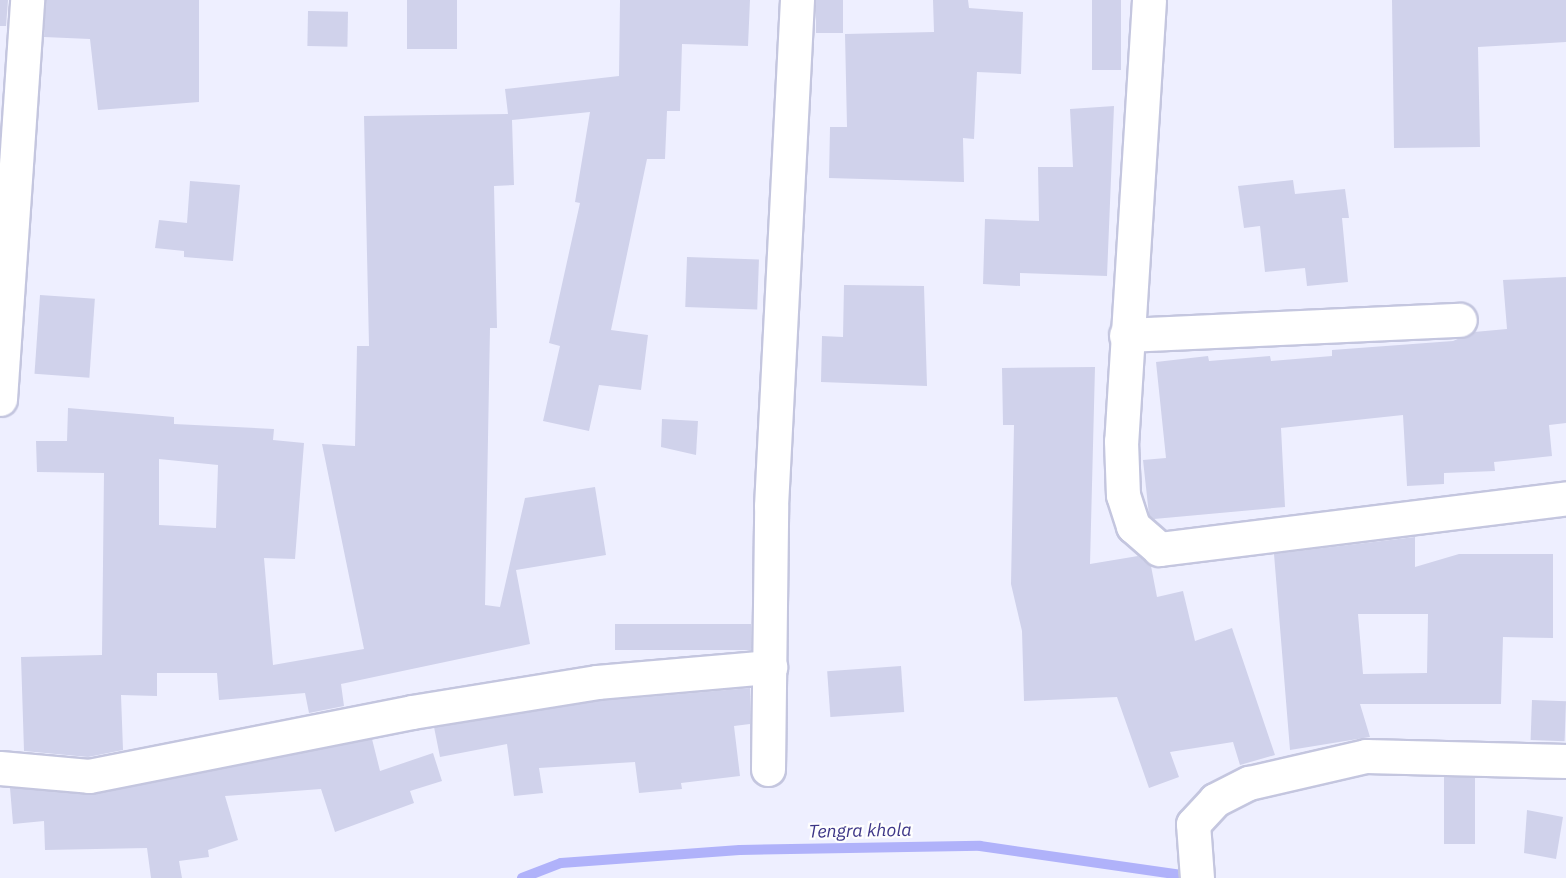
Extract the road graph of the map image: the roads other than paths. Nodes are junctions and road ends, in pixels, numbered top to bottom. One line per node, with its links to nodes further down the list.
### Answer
1 (27, 0): 6 (street)
2 (797, 0): 8 (street)
3 (1149, 0): 5 (street)
4 (1460, 320): 5 (street)
5 (1126, 335): 7 (street)
6 (0, 399)
7 (1566, 498)
8 (770, 667): 10 (street); 11 (street)
9 (1566, 760): 12 (street)
10 (0, 768)
11 (768, 769)
12 (1197, 878)

